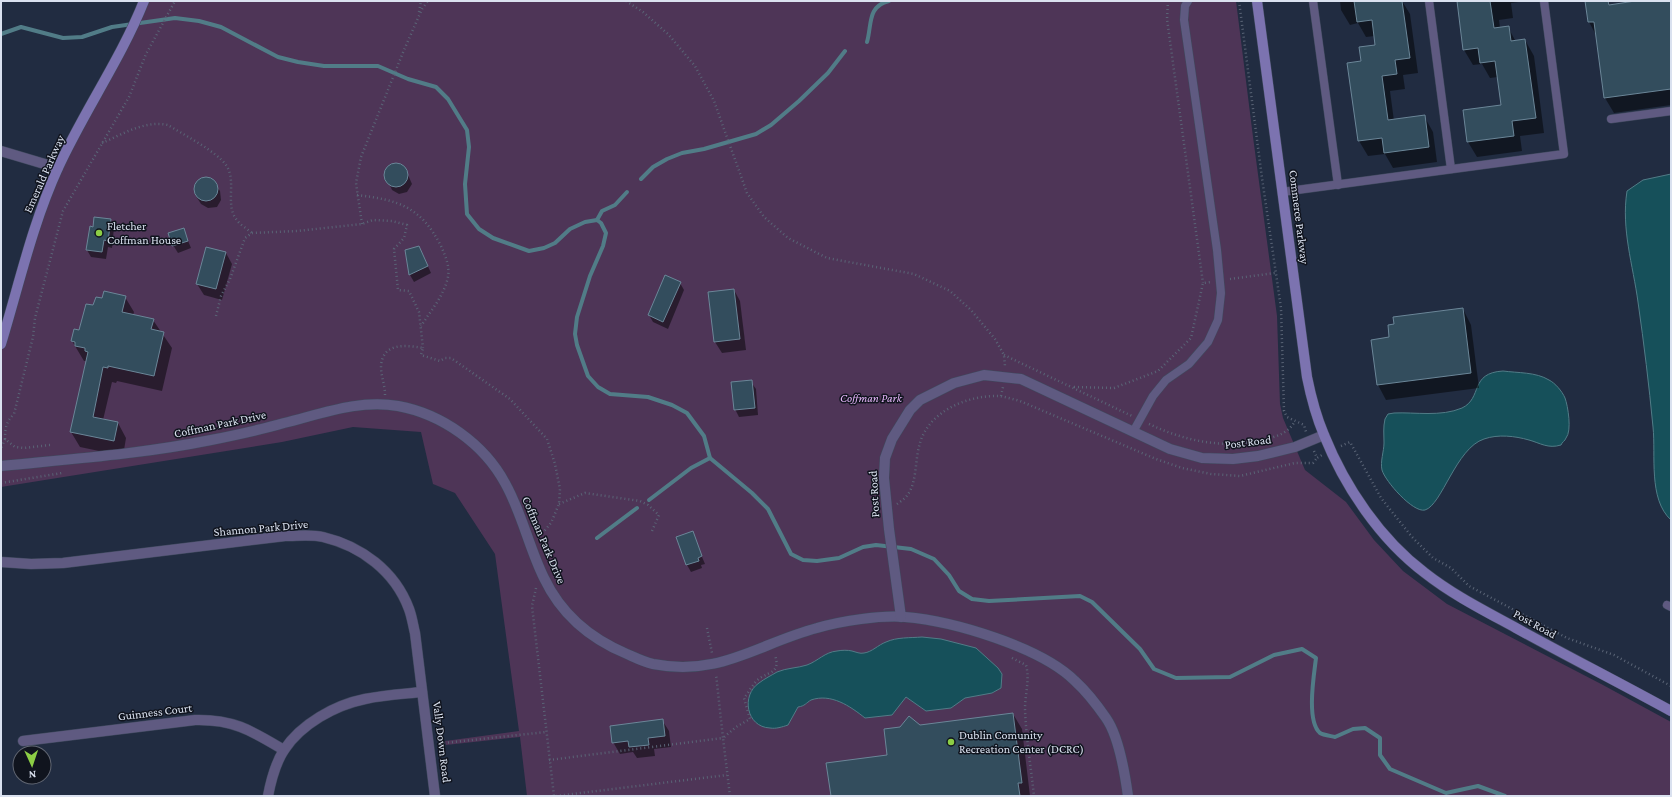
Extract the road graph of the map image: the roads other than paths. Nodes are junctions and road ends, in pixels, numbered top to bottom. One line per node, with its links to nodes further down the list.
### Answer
1 (144, 1): 10 (street, Emerald Parkway)
2 (1188, 1): 16 (lane)
3 (1256, 1): 13 (street, Commerce Parkway)
4 (1314, 1): 12 (lane)
5 (1429, 1): 11 (lane)
6 (1544, 1): 11 (lane)
7 (1671, 111): 8 (lane)
8 (1611, 119)
9 (1, 151): 10 (street)
10 (58, 168): 14 (street, Emerald Parkway)
11 (1451, 169): 12 (lane)
12 (1338, 185): 13 (lane)
13 (1282, 192): 17 (street, Commerce Parkway)
14 (3, 333): 15 (street, Emerald Parkway)
15 (1, 344)
16 (1133, 432): 17 (street, Post Road); 20 (street, Post Road)
17 (1324, 435): 22 (street, Post Road)
18 (1, 466): 20 (street, Coffman Park Drive)
19 (1, 562): 21 (street, Shannon Park Drive)
20 (901, 617): 27 (street, Coffman Park Drive)
21 (422, 692): 24 (street); 26 (street, Vally Down Road)
22 (1671, 712)
23 (23, 741): 24 (street, Guinness Court)
24 (284, 750): 25 (street)
25 (268, 796)
26 (435, 796)
27 (1128, 796)

